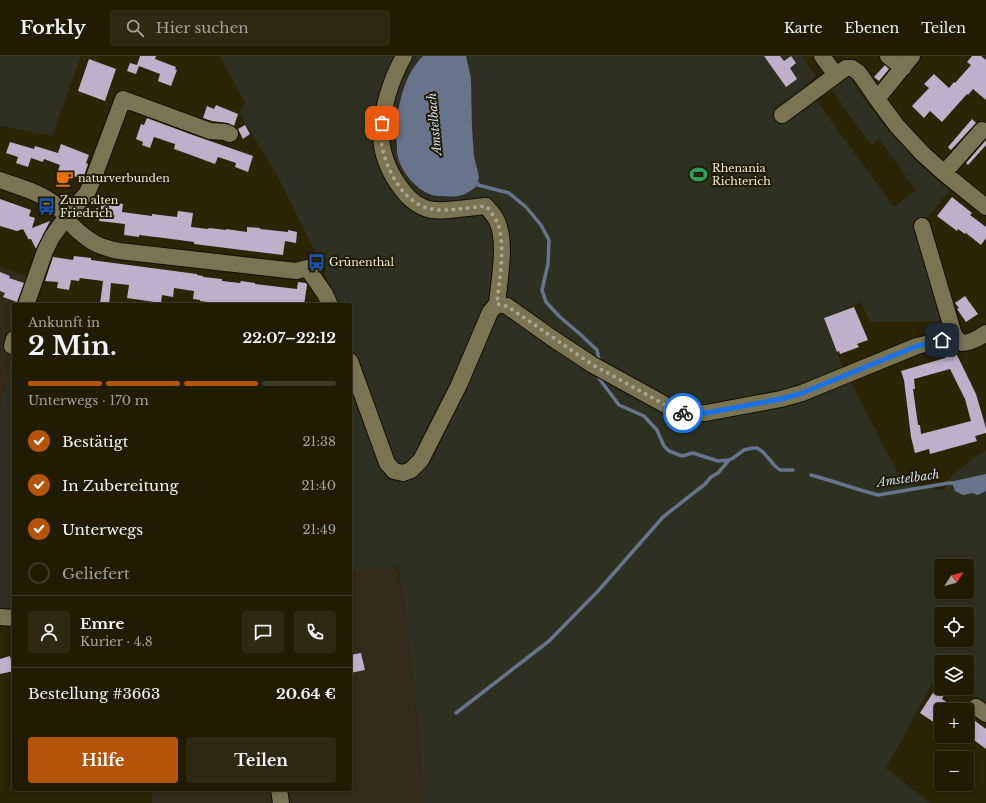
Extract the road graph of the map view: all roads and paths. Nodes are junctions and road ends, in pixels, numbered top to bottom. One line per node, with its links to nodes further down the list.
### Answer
1 (404, 56): 17 (street)
2 (822, 56): 5 (street)
3 (888, 56): 4 (street)
4 (907, 62): 6 (street)
5 (836, 75): 6 (street); 7 (street)
6 (876, 99): 10 (street)
7 (782, 115)
8 (982, 130): 10 (street)
9 (230, 134): 13 (street)
10 (944, 173): 12 (street)
11 (0, 180): 13 (street)
12 (986, 207)
13 (65, 216): 15 (street); 16 (street)
14 (922, 226): 18 (street)
15 (27, 303)
16 (329, 303)
17 (497, 304): 18 (street); 20 (street)
18 (954, 334): 19 (street)
19 (984, 340)
20 (352, 367)
21 (0, 617): 22 (street)
22 (12, 618)
23 (279, 791): 24 (street)
24 (281, 803)

